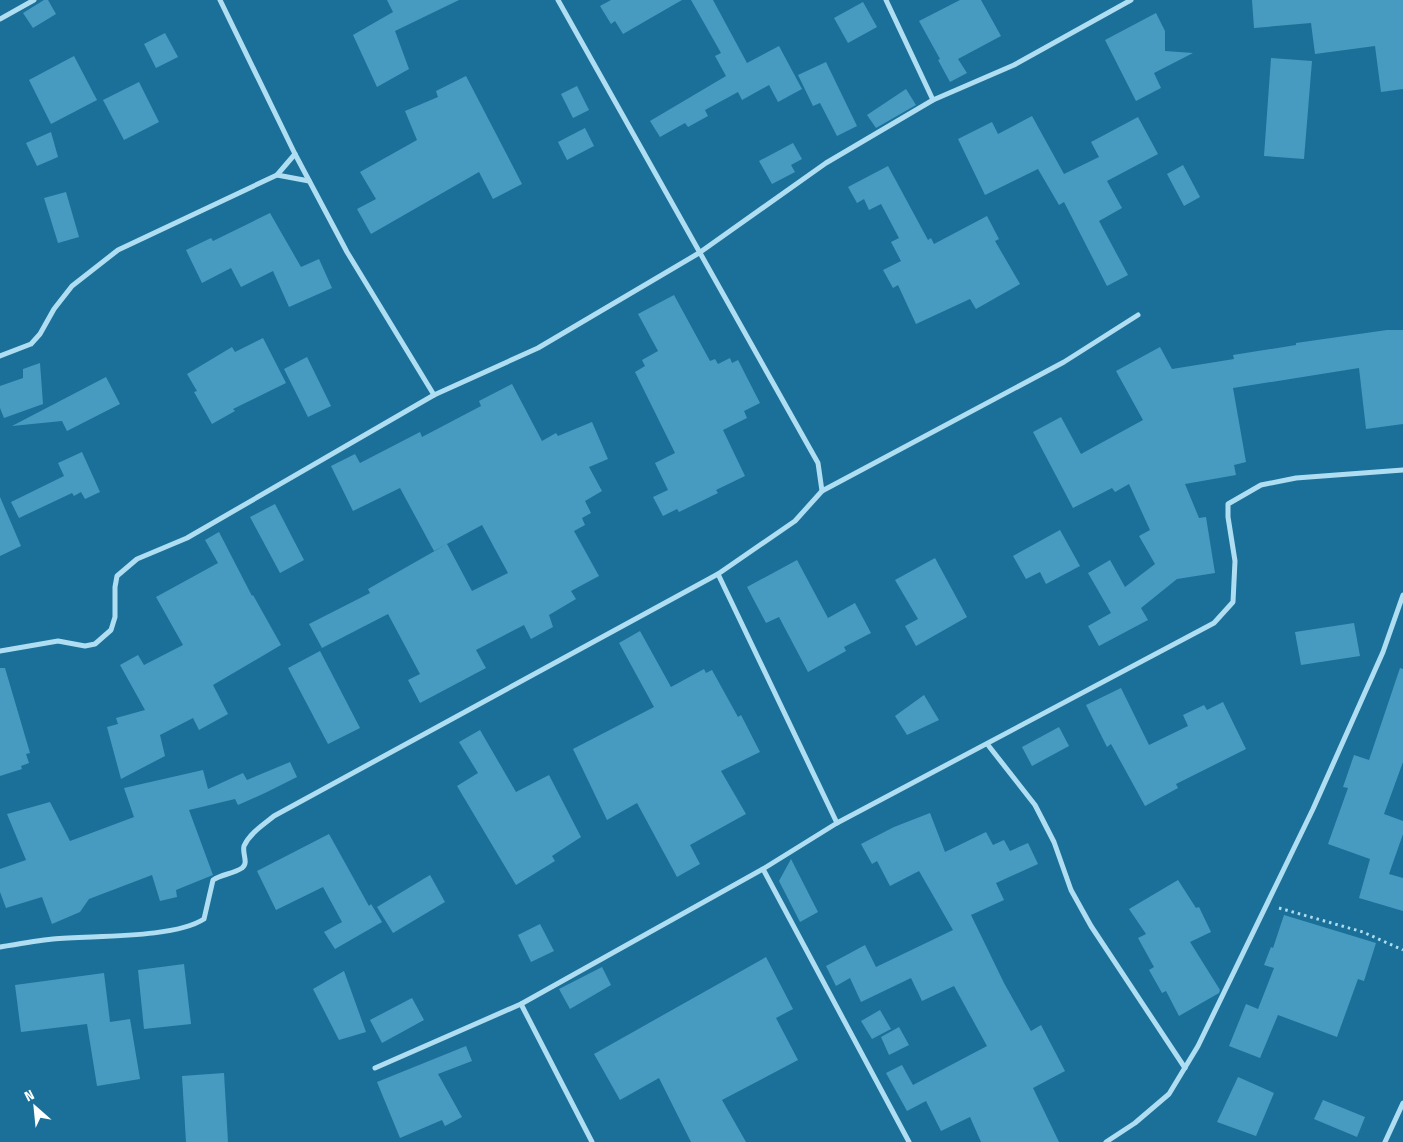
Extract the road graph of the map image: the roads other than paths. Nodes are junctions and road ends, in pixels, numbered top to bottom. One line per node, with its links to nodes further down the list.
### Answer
1 (34, 0): 6 (street)
2 (220, 0): 8 (street)
3 (558, 0): 11 (street)
4 (886, 0): 7 (street)
5 (1131, 0): 7 (street)
6 (0, 19)
7 (933, 100): 11 (street)
8 (295, 154): 9 (street); 10 (street)
9 (277, 175): 10 (street); 13 (street)
10 (309, 180): 14 (street)
11 (699, 253): 14 (street); 16 (street)
12 (1138, 315): 16 (street)
13 (0, 356)
14 (434, 395): 19 (street)
15 (1403, 470): 20 (street)
16 (822, 490): 17 (street)
17 (718, 574): 21 (street); 23 (street)
18 (1403, 596): 26 (street)
19 (0, 651)
20 (988, 745): 21 (street); 26 (street)
21 (837, 824): 22 (street)
22 (763, 869): 24 (street); 29 (street)
23 (0, 947)
24 (521, 1004): 25 (street); 28 (street)
25 (375, 1068)
26 (1185, 1068): 30 (street)
27 (1403, 1103): 31 (street)
28 (592, 1142)
29 (909, 1142)
30 (1106, 1142)
31 (1385, 1142)

